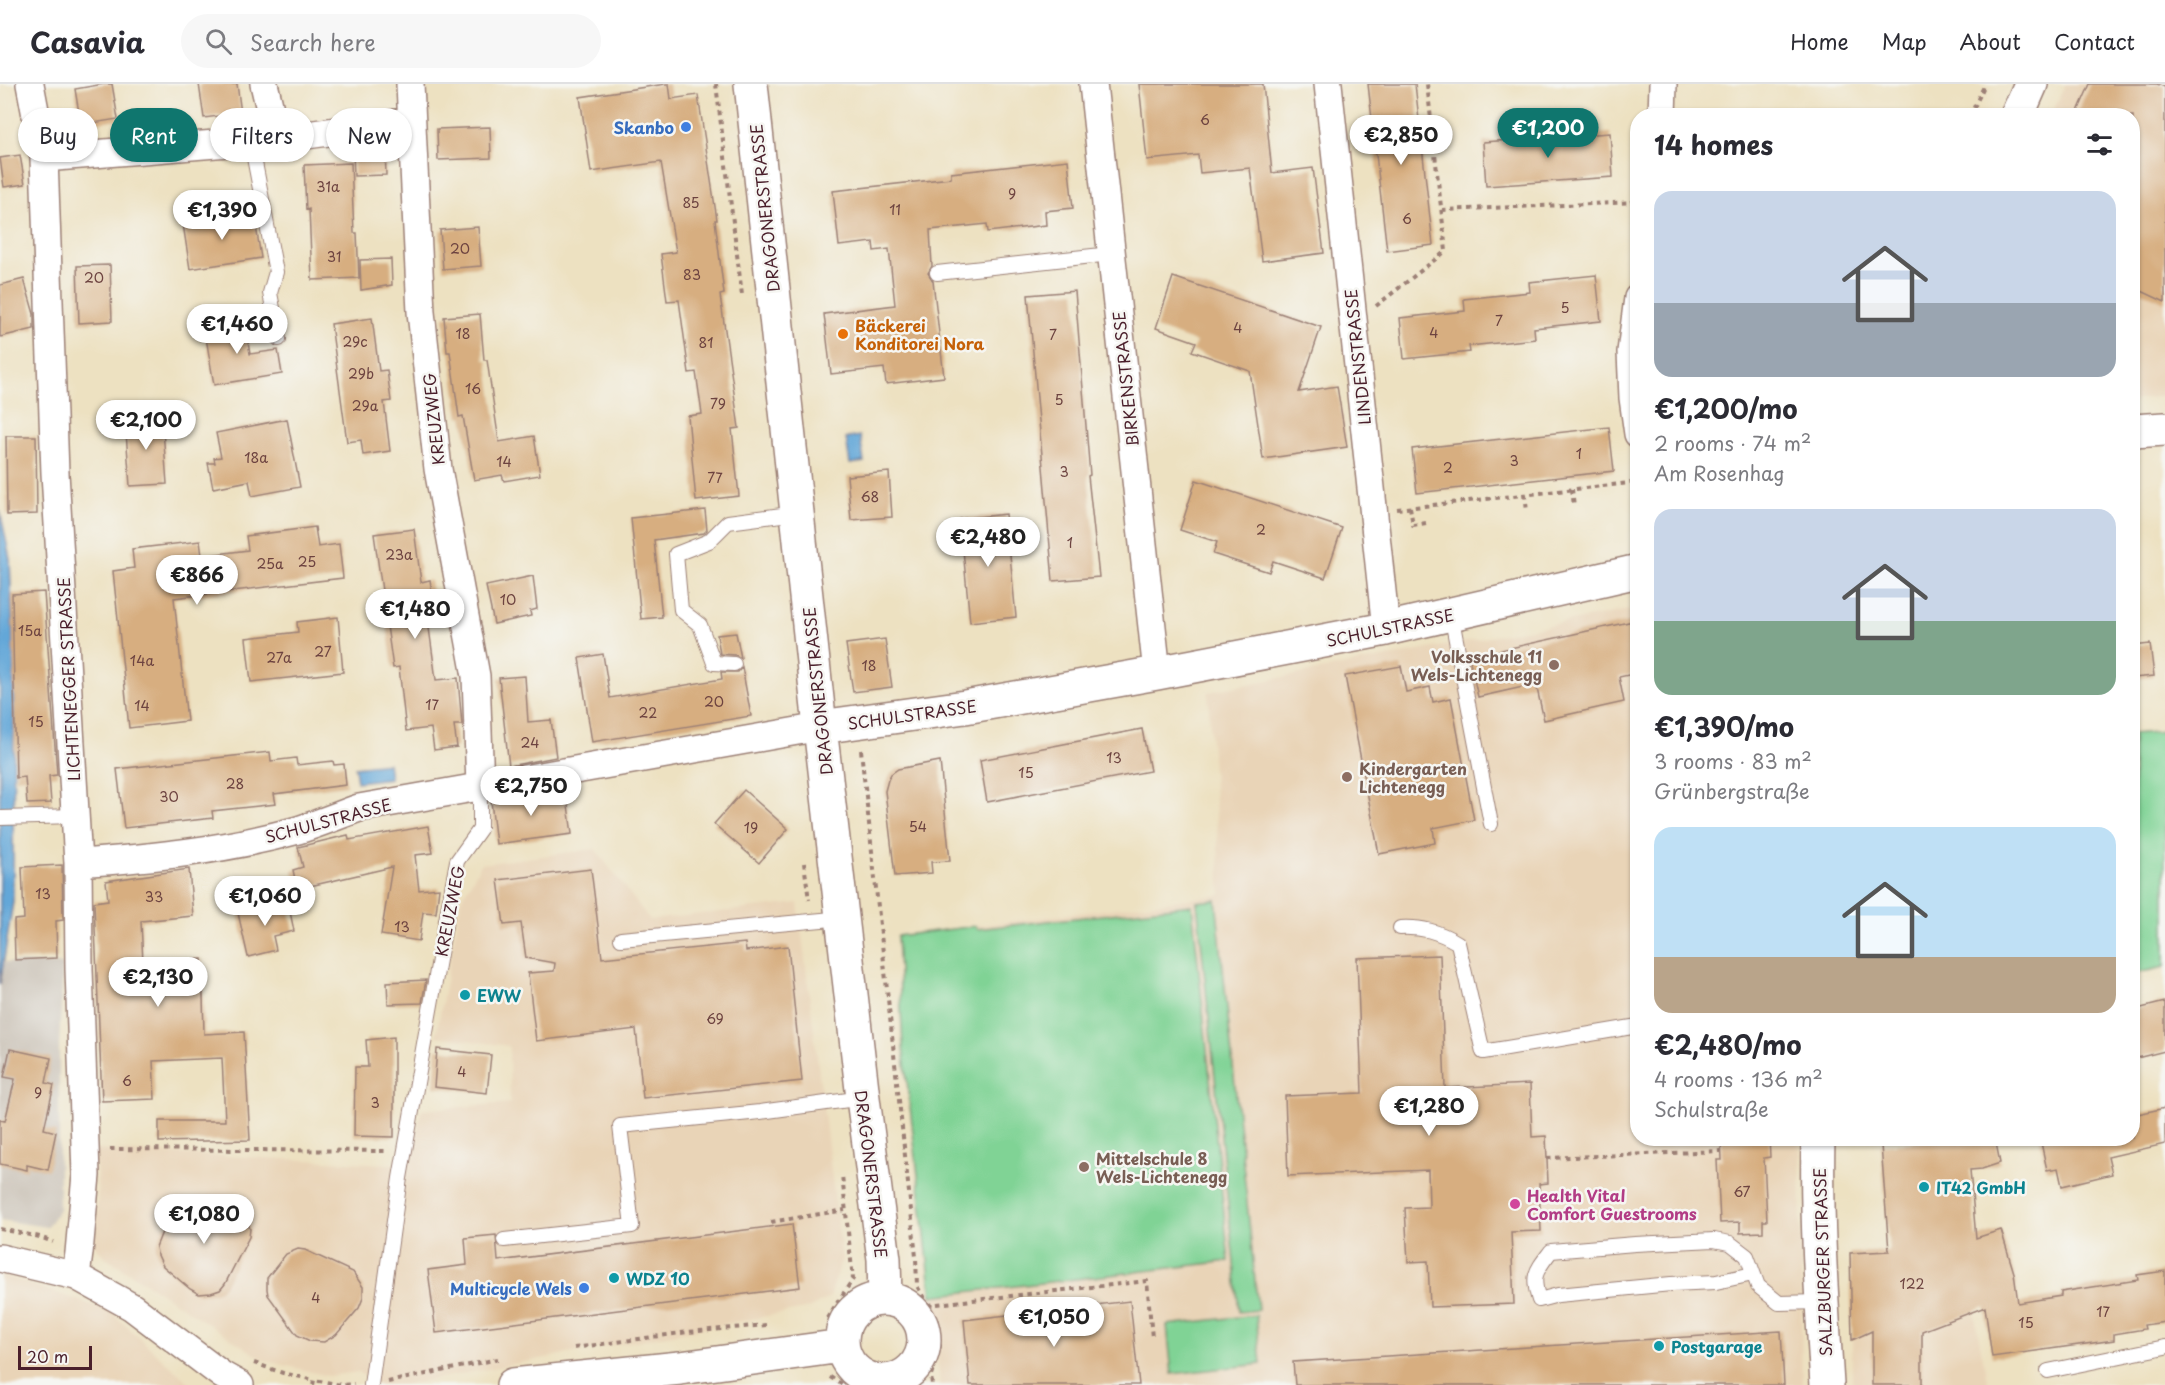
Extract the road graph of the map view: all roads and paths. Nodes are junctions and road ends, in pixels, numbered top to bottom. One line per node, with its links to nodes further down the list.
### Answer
1 (30, 84): 12 (street, LICHTENEGGER STRASSE)
2 (264, 84): 13 (street)
3 (410, 84): 14 (street, KREUZWEG)
4 (716, 84): 27 (path)
5 (751, 84): 39 (main road, DRAGONERSTRASSE)
6 (1093, 84): 25 (street, BIRKENSTRASSE)
7 (1328, 84): 28 (street, LINDENSTRASSE)
8 (1427, 84): 24 (path)
9 (1663, 84): 15 (street)
10 (1986, 84): 16 (path)
11 (2031, 84): 17 (main road)
12 (34, 108)
13 (270, 108)
14 (410, 108)
15 (1662, 108)
16 (1974, 108)
17 (2020, 108)
18 (210, 145): 19 (street)
19 (98, 155)
20 (412, 156): 48 (street, KREUZWEG)
21 (44, 162): 49 (street, LICHTENEGGER STRASSE)
22 (255, 162): 29 (lane)
23 (1630, 202): 24 (path)
24 (1442, 210): 28 (path)
25 (1112, 254): 26 (lane); 45 (street, BIRKENSTRASSE)
26 (938, 273)
27 (744, 306)
28 (1352, 309): 37 (street, LINDENSTRASSE)
29 (279, 339)
30 (2165, 429): 31 (main road)
31 (2140, 431)
32 (1630, 483): 33 (path)
33 (1572, 489): 34 (path); 35 (path)
34 (1525, 494): 36 (path); 38 (path)
35 (1574, 506)
36 (1410, 507): 37 (path); 40 (path)
37 (1374, 511): 43 (street, LINDENSTRASSE)
38 (1527, 512)
39 (797, 513): 44 (lane); 47 (main road, DRAGONERSTRASSE)
40 (1426, 523)
41 (1630, 573): 42 (main road, SCHULSTRASSE)
42 (1450, 614): 43 (main road, SCHULSTRASSE); 51 (lane)
43 (1386, 629): 45 (main road, SCHULSTRASSE)
44 (734, 664)
45 (1157, 674): 46 (main road, SCHULSTRASSE)
46 (857, 721): 47 (main road, SCHULSTRASSE); 73 (path)
47 (820, 727): 48 (street, SCHULSTRASSE); 54 (main road, DRAGONERSTRASSE)
48 (480, 786): 53 (street, SCHULSTRASSE); 61 (lane, KREUZWEG)
49 (76, 816): 50 (lane); 53 (street, LICHTENEGGER STRASSE)
50 (0, 818)
51 (1491, 824)
52 (804, 856): 54 (path)
53 (78, 863): 60 (street, LICHTENEGGER STRASSE)
54 (827, 919): 56 (lane); 58 (main road, DRAGONERSTRASSE)
55 (1400, 927): 57 (lane)
56 (621, 939)
57 (1630, 1027)
58 (863, 1098): 67 (lane); 71 (main road, DRAGONERSTRASSE)
59 (1818, 1146): 72 (main road, SALZBURGER STRASSE)
60 (85, 1149): 61 (path); 70 (street, LICHTENEGGER STRASSE)
61 (405, 1151): 84 (lane, KREUZWEG)
62 (1721, 1151): 63 (path)
63 (1547, 1158)
64 (841, 1167): 65 (path)
65 (846, 1210): 66 (path); 74 (path)
66 (771, 1222)
67 (504, 1240)
68 (0, 1258): 70 (street)
69 (1753, 1274): 69 (lane); 72 (lane)
70 (76, 1276): 85 (street)
71 (885, 1298): 77 (main road); 83 (main road)
72 (1820, 1302): 88 (main road, SALZBURGER STRASSE)
73 (928, 1305): 76 (path); 87 (path)
74 (818, 1320)
75 (777, 1324): 79 (path)
76 (1152, 1338)
77 (842, 1347): 82 (main road); 83 (main road)
78 (2165, 1347): 80 (lane)
79 (572, 1348)
80 (2048, 1371)
81 (511, 1378): 82 (main road); 84 (path)
82 (648, 1378)
83 (892, 1383)
84 (371, 1384): 86 (path)
85 (240, 1385)
86 (313, 1385)
87 (932, 1385)
88 (1827, 1385)

